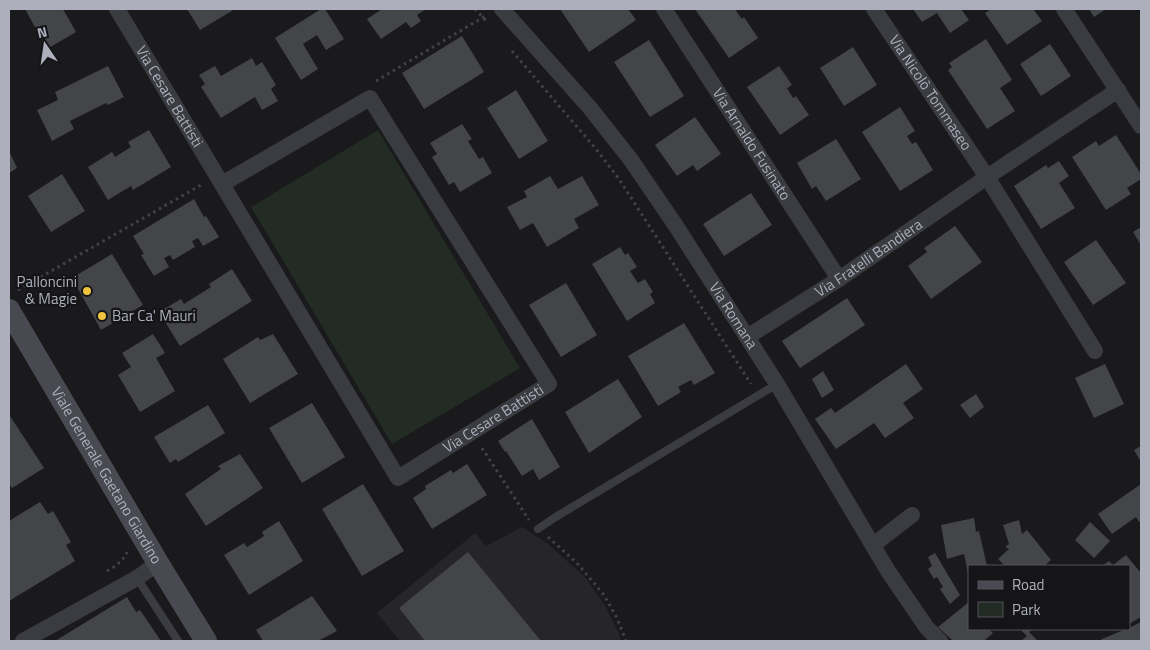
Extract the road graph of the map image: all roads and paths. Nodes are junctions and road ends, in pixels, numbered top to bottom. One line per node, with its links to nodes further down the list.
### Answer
1 (117, 9): 12 (street, Via Cesare Battisti)
2 (475, 9): 7 (path)
3 (502, 9): 15 (street, Via Romana)
4 (874, 9): 11 (street, Via Nicolò Tommaseo)
5 (1064, 9): 9 (street)
6 (669, 11): 13 (street, Via Arnaldo Fusinato)
7 (492, 28)
8 (509, 47): 18 (path)
9 (1118, 90): 10 (street); 11 (street, Via Fratelli Bandiera)
10 (1141, 126)
11 (987, 177): 13 (street, Via Fratelli Bandiera); 16 (street)
12 (222, 184): 12 (street, Via Cesare Battisti)
13 (839, 279): 15 (street, Via Fratelli Bandiera)
14 (9, 310): 22 (main road, Viale Generale Gaetano Giardino)
15 (747, 337): 17 (street, Via Romana)
16 (1095, 351)
17 (777, 384): 18 (lane); 21 (street, Via Romana)
18 (758, 395): 20 (lane)
19 (912, 515): 21 (street)
20 (538, 529)
21 (873, 545): 27 (street, Via Romana)
22 (158, 563): 23 (street); 26 (main road, Viale Generale Gaetano Giardino)
23 (137, 578): 24 (street); 25 (lane)
24 (23, 641)
25 (178, 641)
26 (206, 641)
27 (940, 641)

